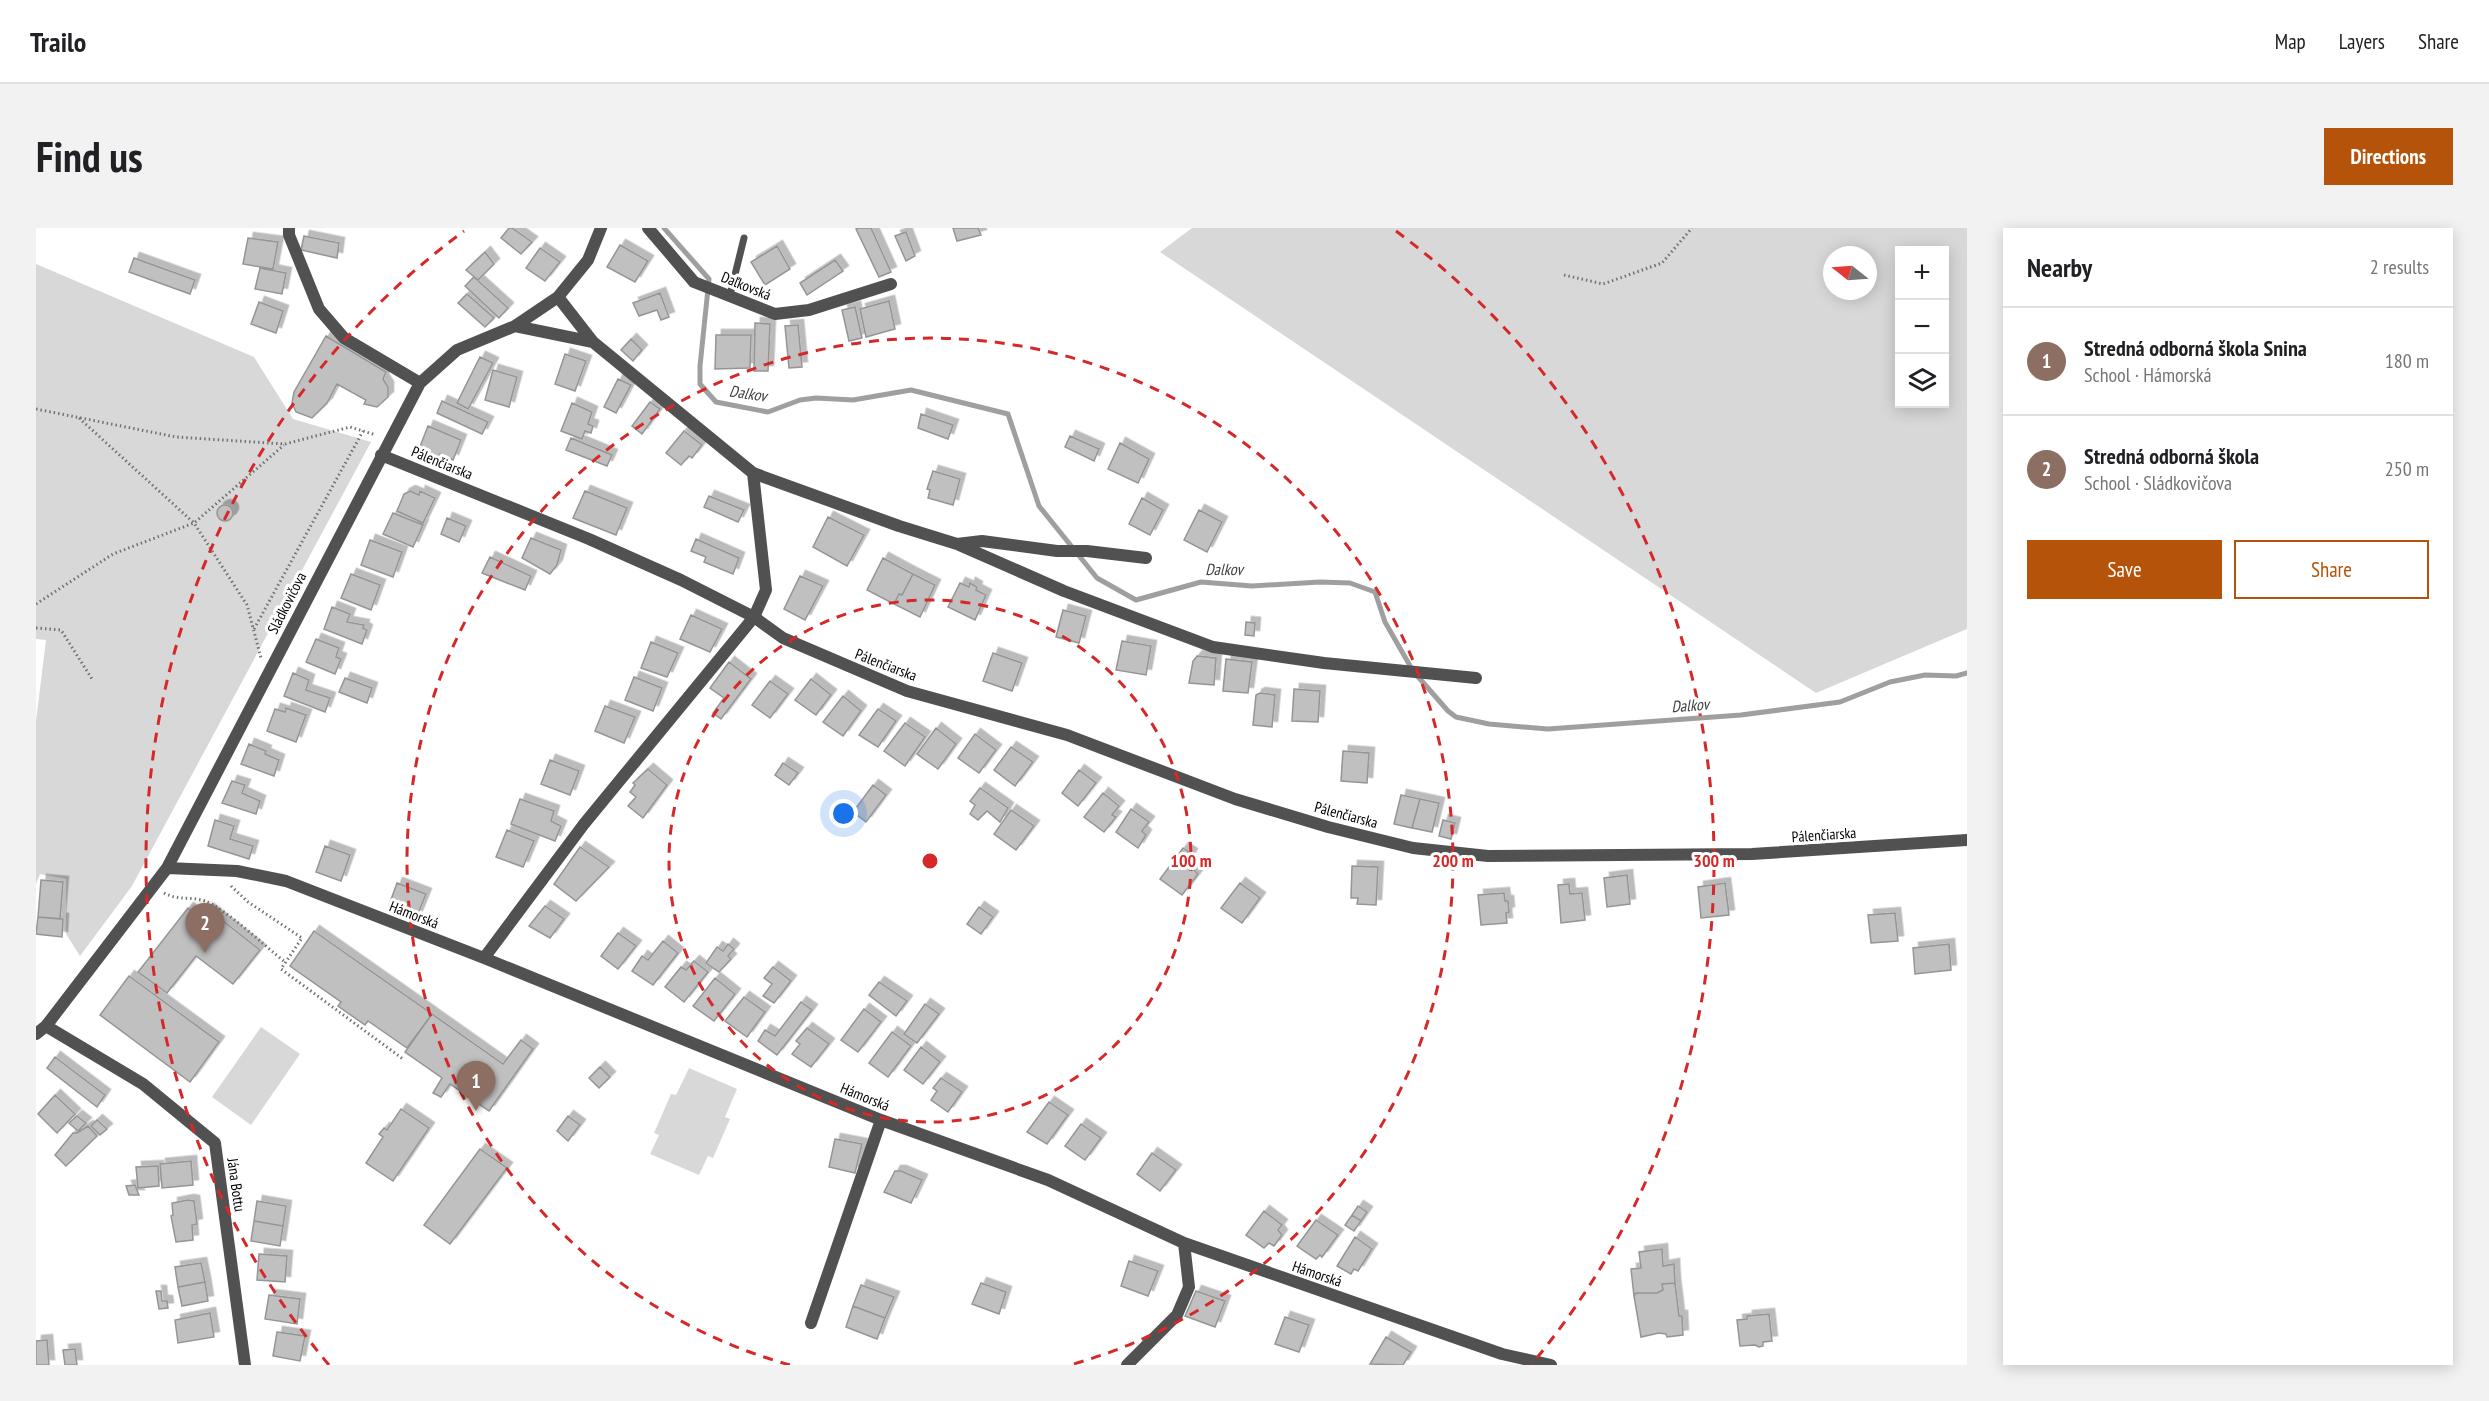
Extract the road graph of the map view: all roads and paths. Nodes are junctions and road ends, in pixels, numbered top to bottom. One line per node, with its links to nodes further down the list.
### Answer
1 (289, 228): 12 (street)
2 (600, 228): 9 (street, Sládkovičova)
3 (648, 228): 8 (street, Daľkovská)
4 (1692, 228): 6 (path)
5 (744, 238): 8 (lane)
6 (1564, 275)
7 (891, 284): 8 (street, Daľkovská)
8 (724, 293)
9 (558, 297): 10 (street, Sládkovičova); 11 (street)
10 (515, 326): 11 (street); 12 (street, Sládkovičova)
11 (593, 342): 19 (street)
12 (420, 383): 18 (street, Sládkovičova)
13 (36, 409): 14 (path)
14 (77, 417): 17 (path); 20 (path)
15 (363, 431): 16 (path); 17 (path); 26 (path)
16 (379, 436)
17 (285, 444): 20 (path)
18 (381, 455): 24 (street, Pálenčiarska); 31 (street, Sládkovičova)
19 (753, 473): 21 (street); 24 (street)
20 (194, 523): 23 (path); 26 (path)
21 (957, 544): 22 (street); 28 (street)
22 (1146, 558)
23 (36, 604)
24 (754, 617): 30 (street, Pálenčiarska); 34 (street)
25 (36, 628): 29 (path)
26 (254, 631): 27 (path)
27 (261, 658)
28 (1476, 678)
29 (92, 679)
30 (1967, 840)
31 (167, 868): 34 (street, Hámorská); 36 (street, Sládkovičova)
32 (231, 885): 35 (path)
33 (163, 892): 35 (path)
34 (484, 958): 38 (street, Hámorská)
35 (285, 962): 37 (path)
36 (41, 1030): 41 (street, Jána Bottu)
37 (403, 1059)
38 (881, 1120): 39 (street, Hámorská); 40 (street)
39 (1185, 1243): 42 (street); 43 (street, Hámorská)
40 (811, 1323)
41 (245, 1365)
42 (1127, 1365)
43 (1551, 1365)

